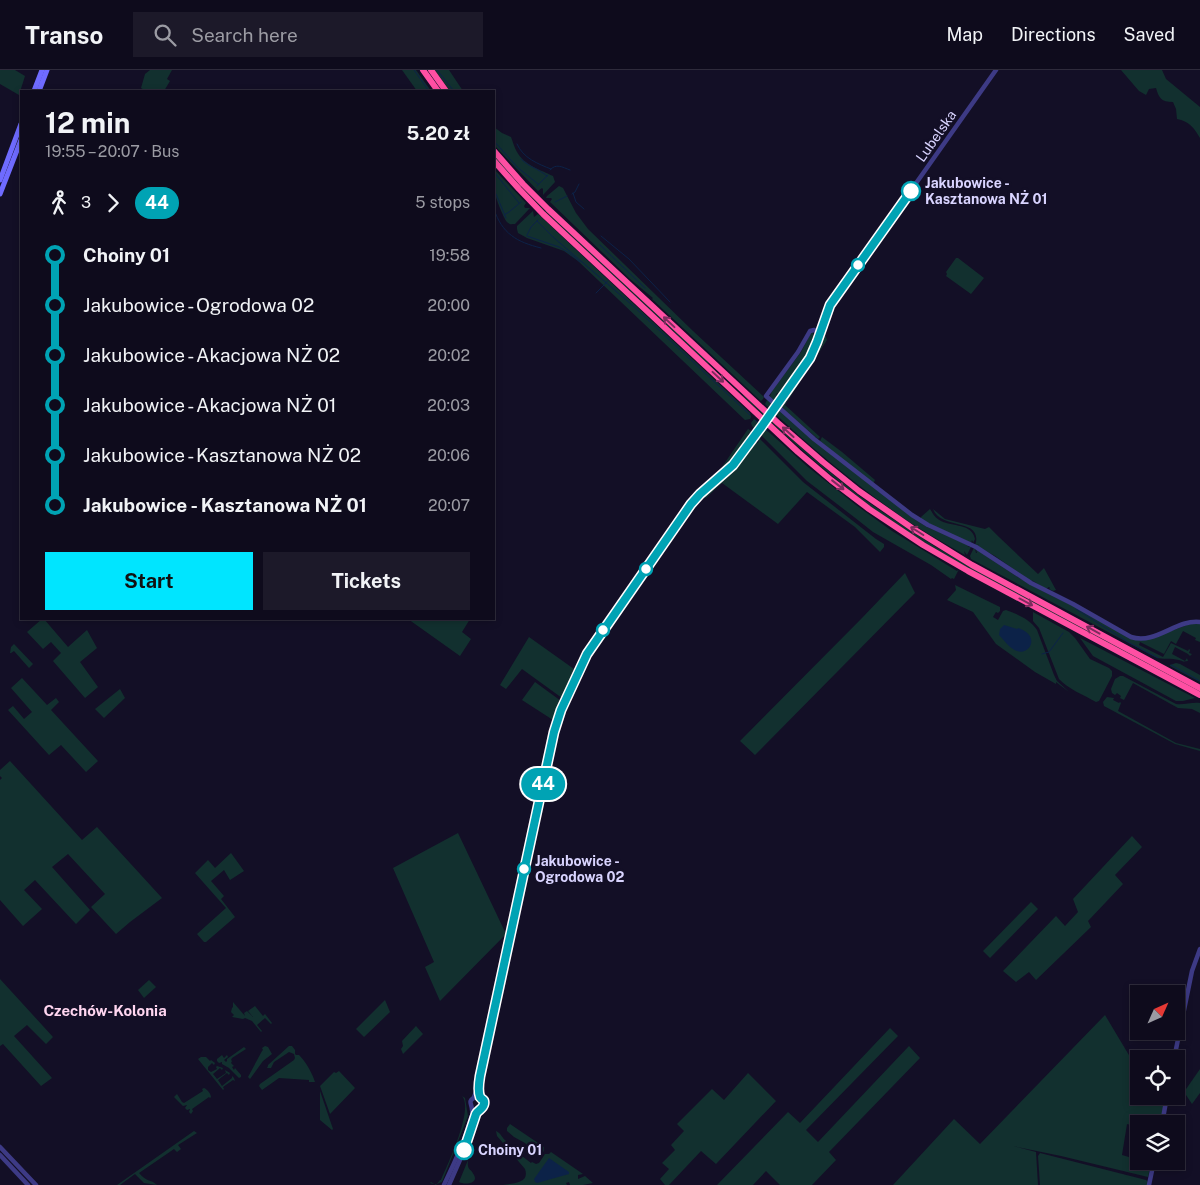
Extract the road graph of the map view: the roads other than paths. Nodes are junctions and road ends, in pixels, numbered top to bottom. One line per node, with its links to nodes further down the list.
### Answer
1 (42, 70): 6 (main road)
2 (47, 70): 7 (main road)
3 (423, 70): 8 (highway)
4 (431, 70): 9 (highway)
5 (996, 70): 16 (street, Lubelska)
6 (34, 90)
7 (39, 90)
8 (437, 90)
9 (445, 90)
10 (20, 127): 14 (main road)
11 (20, 143): 15 (main road)
12 (495, 152): 18 (highway, one-way to 12)
13 (495, 162): 19 (highway, one-way to 19)
14 (0, 180)
15 (0, 194)
16 (820, 332): 17 (street); 22 (street, Lubelska, bridge)
17 (1200, 622)
18 (1200, 688)
19 (1200, 695)
20 (1200, 949): 21 (street)
21 (1176, 1050)
22 (479, 1084): 23 (street); 24 (street)
23 (474, 1097): 24 (street); 25 (street)
24 (480, 1097): 25 (street)
25 (475, 1109): 31 (street); 32 (street)
26 (0, 1147): 30 (street)
27 (0, 1155): 29 (street)
28 (1152, 1170): 33 (street)
29 (28, 1185)
30 (36, 1185)
31 (444, 1185)
32 (449, 1185)
33 (1149, 1185)

